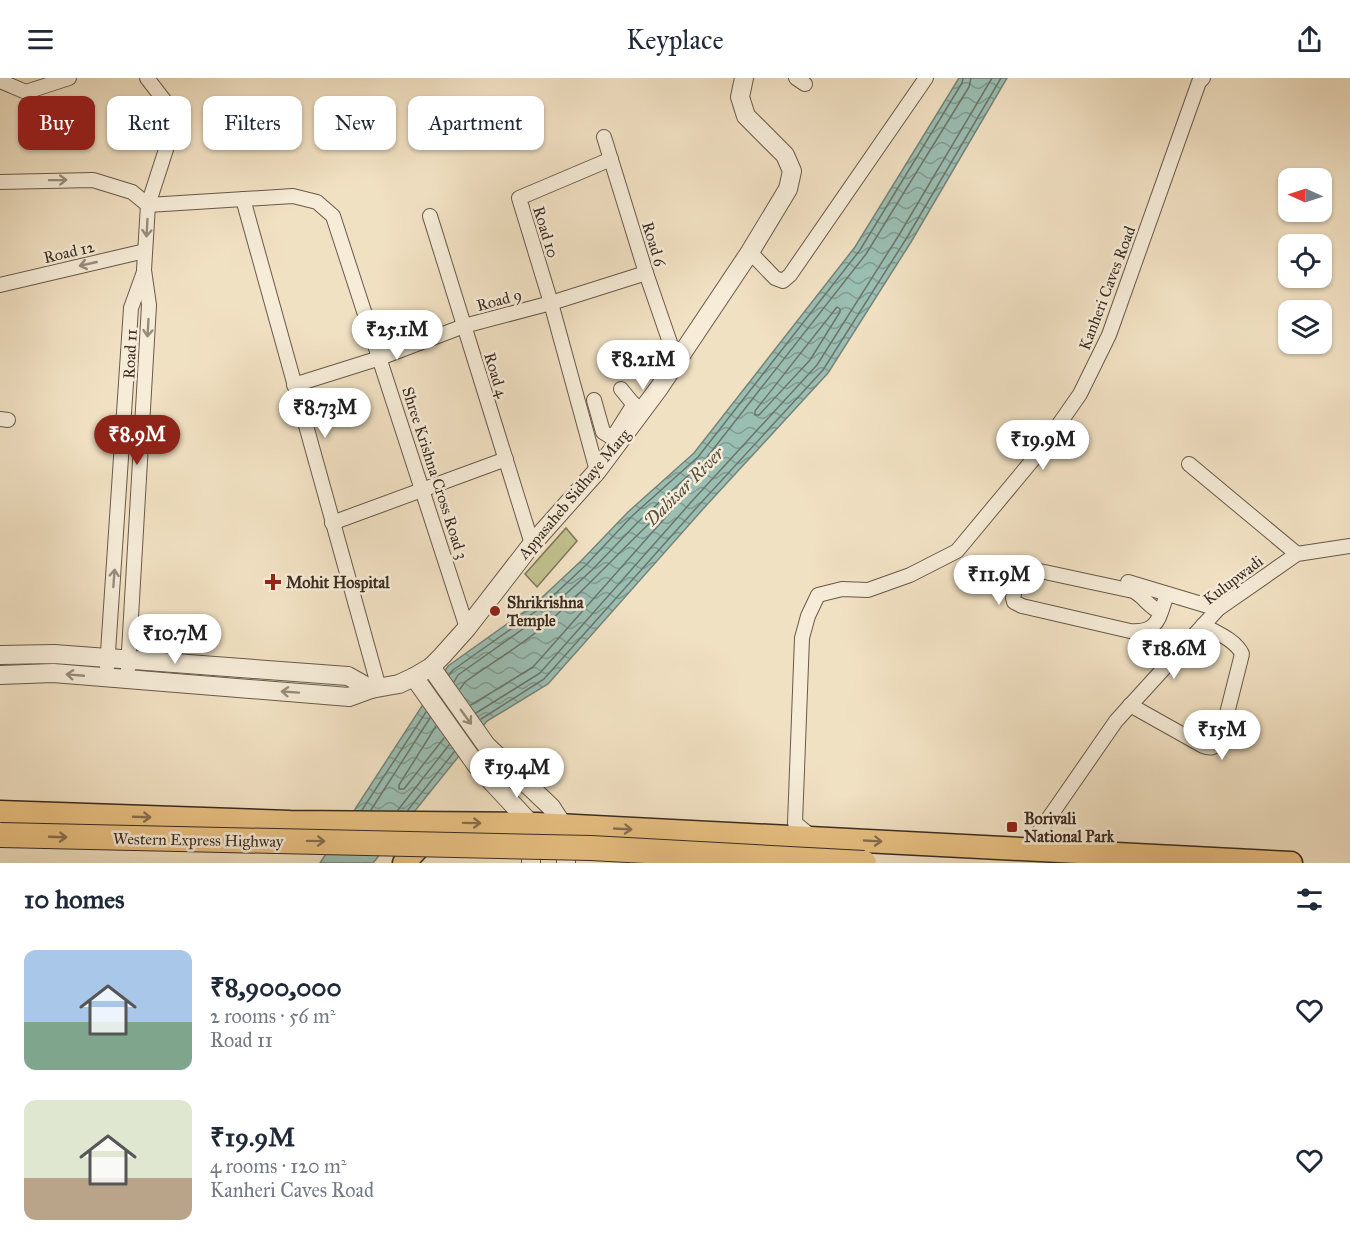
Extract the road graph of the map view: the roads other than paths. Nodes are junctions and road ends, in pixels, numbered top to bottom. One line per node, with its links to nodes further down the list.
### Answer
1 (69, 78): 6 (street)
2 (147, 78): 11 (street, Road 11)
3 (744, 78): 14 (street, Appasaheb Sidhaye Marg)
4 (926, 78): 14 (street)
5 (1203, 78): 57 (street, Kanheri Caves Road)
6 (0, 81)
7 (604, 137): 8 (street, Road 6)
8 (611, 159): 16 (street, Road 6); 18 (street, Road 10)
9 (0, 182): 11 (street, one-way to 11)
10 (243, 199): 11 (street, Shree Krishna Cross Road 3); 20 (street, Shree Krishna Cross Road 3); 22 (street)
11 (148, 205): 13 (street, Road 11, one-way to 13)
12 (430, 216): 19 (street, Road 4)
13 (145, 251): 15 (street, Road 11); 17 (street, Road 12, one-way to 17)
14 (750, 252): 21 (street, Appasaheb Sidhaye Marg)
15 (144, 270): 43 (street, one-way to 15); 44 (street, Road 11, one-way to 44)
16 (646, 273): 18 (street, Road 9); 21 (street, Road 6)
17 (0, 285)
18 (551, 303): 19 (street, Road 9); 27 (street)
19 (464, 327): 20 (street, Road 9); 28 (street, Road 4)
20 (380, 358): 22 (street, Road 9); 31 (street, Shree Krishna Cross Road 3)
21 (676, 360): 25 (street, Appasaheb Sidhaye Marg)
22 (294, 386): 32 (street)
23 (621, 389): 25 (street)
24 (594, 400): 26 (street)
25 (637, 409): 26 (street); 30 (street, Appasaheb Sidhaye Marg)
26 (599, 418): 27 (street)
27 (585, 425): 30 (street)
28 (506, 459): 31 (street); 33 (street, Road 4)
29 (1189, 464): 35 (street)
30 (597, 471): 33 (street, Appasaheb Sidhaye Marg)
31 (423, 490): 32 (street); 41 (street, Shree Krishna Cross Road 3)
32 (332, 523): 50 (street)
33 (532, 544): 41 (street, Appasaheb Sidhaye Marg)
34 (1350, 546): 35 (street, Kulupwadi)
35 (1297, 554): 38 (street, Kulupwadi)
36 (1119, 579): 37 (street)
37 (1167, 594): 38 (street); 39 (street)
38 (1218, 609): 40 (street, Kulupwadi)
39 (1161, 612): 39 (street)
40 (1203, 625): 51 (street, Kulupwadi); 51 (street)
41 (467, 628): 45 (street, Appasaheb Sidhaye Marg)
42 (0, 655): 43 (street)
43 (108, 658): 44 (street); 48 (street)
44 (128, 659): 49 (street, Road 11); 50 (street)
45 (436, 674): 47 (street, Appasaheb Sidhaye Marg); 55 (street, one-way to 55)
46 (0, 675): 48 (street, Appasaheb Sidhaye Marg, one-way to 46)
47 (414, 677): 50 (street, Appasaheb Sidhaye Marg); 54 (street)
48 (106, 678): 49 (street, Appasaheb Sidhaye Marg)
49 (127, 680): 50 (street, Appasaheb Sidhaye Marg, one-way to 49)
50 (375, 688)
51 (1130, 705): 58 (street, Kulupwadi)
52 (0, 812): 53 (main road, one-way to 53)
53 (442, 822): 54 (main road, one-way to 54); 59 (main road)
54 (531, 824): 55 (main road); 60 (street)
55 (564, 827): 57 (main road, one-way to 57); 61 (street)
56 (0, 836): 63 (highway, Western Express Highway, one-way to 63, bridge)
57 (814, 838): 58 (main road, one-way to 58); 62 (main road)
58 (1028, 848): 64 (main road)
59 (404, 863)
60 (531, 863)
61 (566, 863)
62 (814, 863)
63 (864, 863)
64 (1291, 863)

